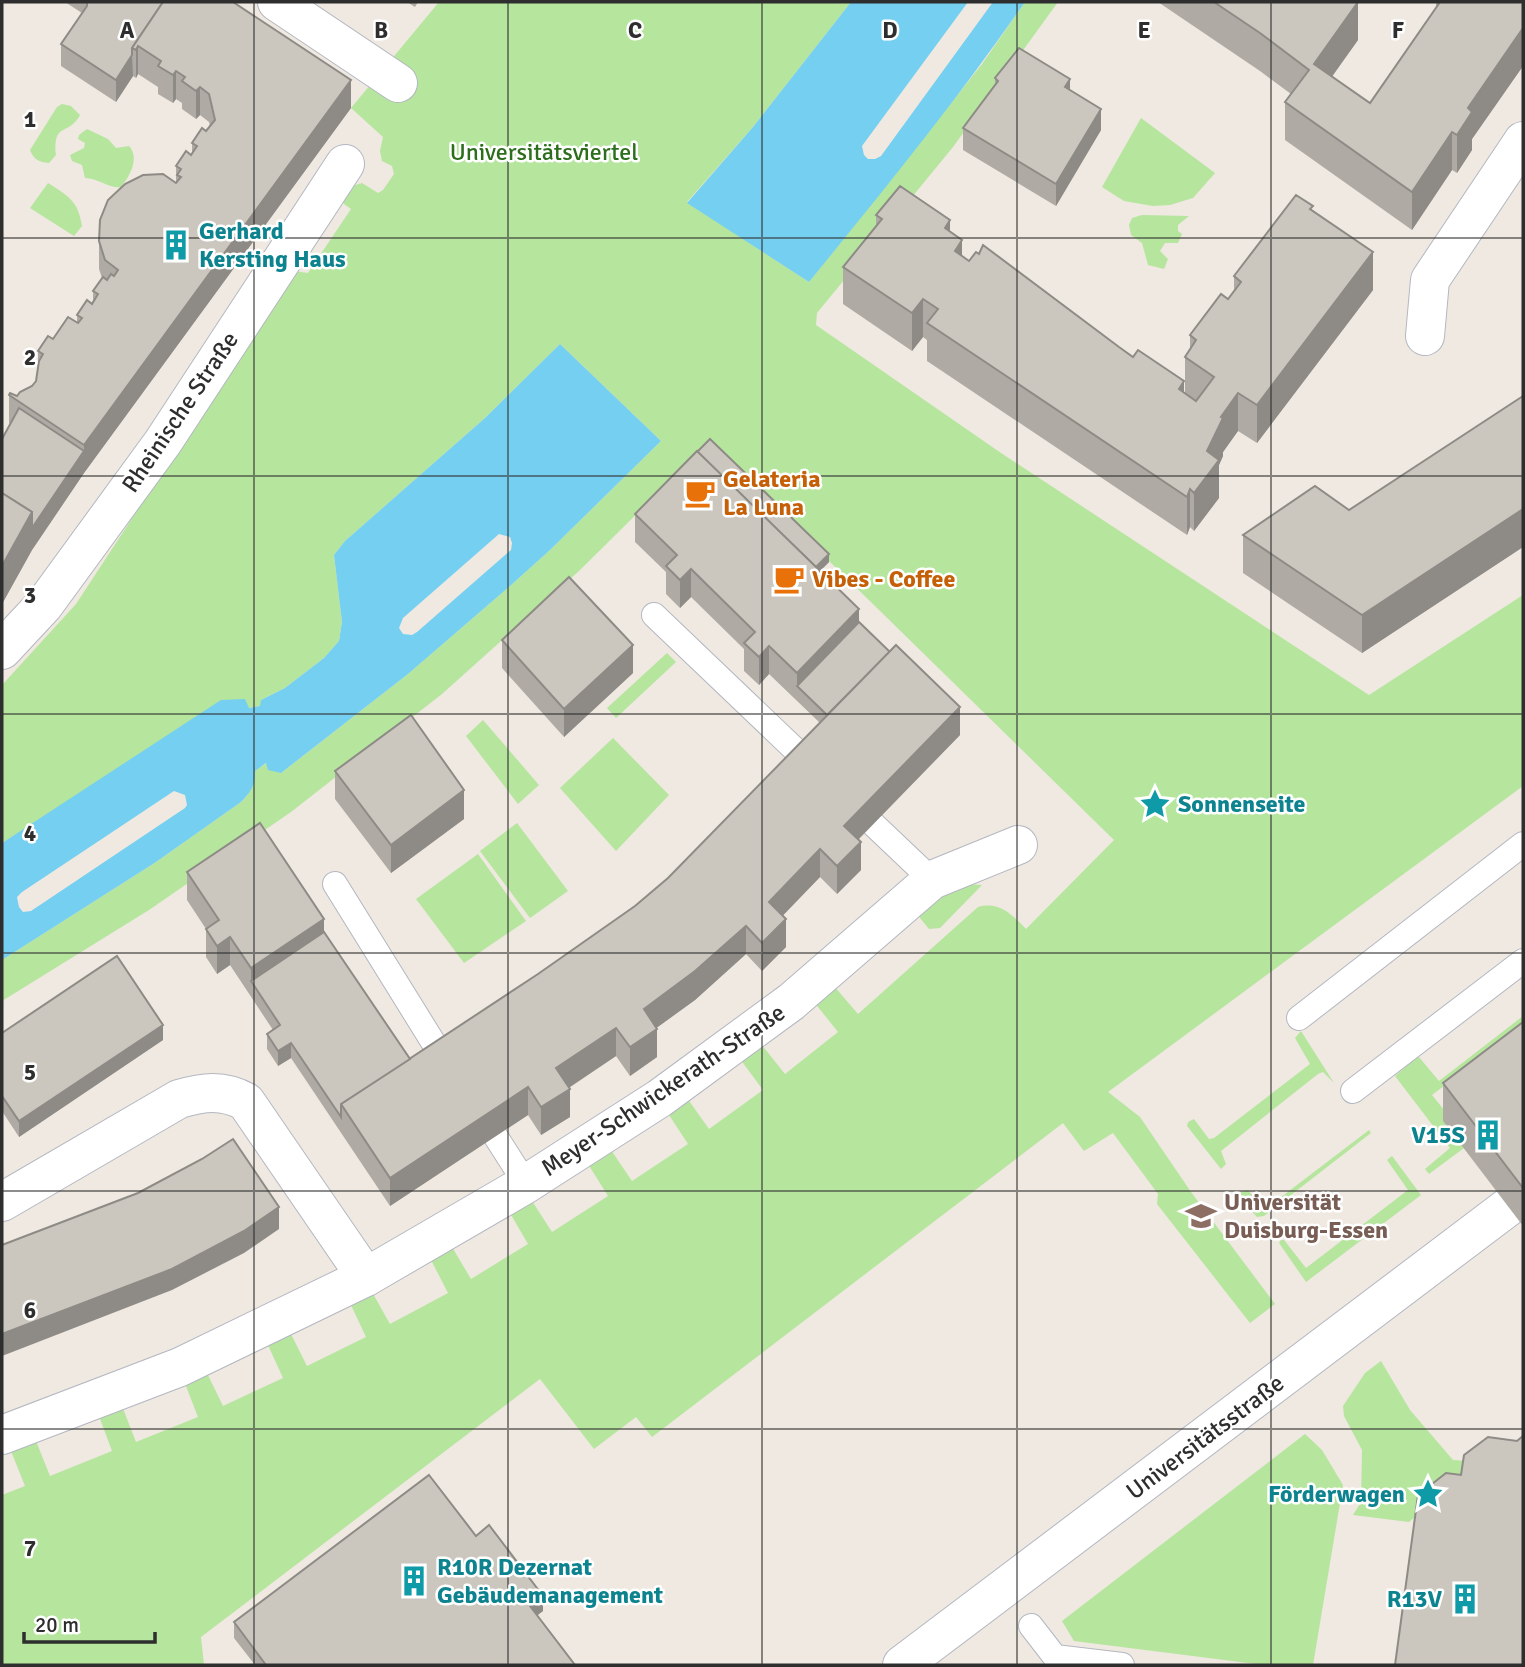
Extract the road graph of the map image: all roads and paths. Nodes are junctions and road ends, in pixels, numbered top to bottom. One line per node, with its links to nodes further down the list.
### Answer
1 (276, 2): 2 (street)
2 (398, 83)
3 (1523, 141): 5 (street)
4 (345, 164): 7 (street, Rheinische Straße)
5 (1425, 336)
6 (654, 615): 8 (lane)
7 (2, 650)
8 (808, 763)
9 (873, 824): 12 (lane)
10 (1523, 844): 15 (lane)
11 (1018, 845): 12 (street, Meyer-Schwickerath-Straße)
12 (932, 880): 19 (street, Meyer-Schwickerath-Straße)
13 (335, 884): 16 (lane)
14 (1523, 961): 17 (lane)
15 (1298, 1018)
16 (446, 1063)
17 (1353, 1091)
18 (496, 1136): 19 (lane)
19 (526, 1184): 22 (street, Meyer-Schwickerath-Straße)
20 (2, 1202): 22 (street)
21 (1508, 1207): 25 (street, Universitätsstraße)
22 (366, 1277): 23 (street, Meyer-Schwickerath-Straße)
23 (2, 1435)
24 (1031, 1626): 26 (lane)
25 (902, 1665)
26 (1122, 1665)

